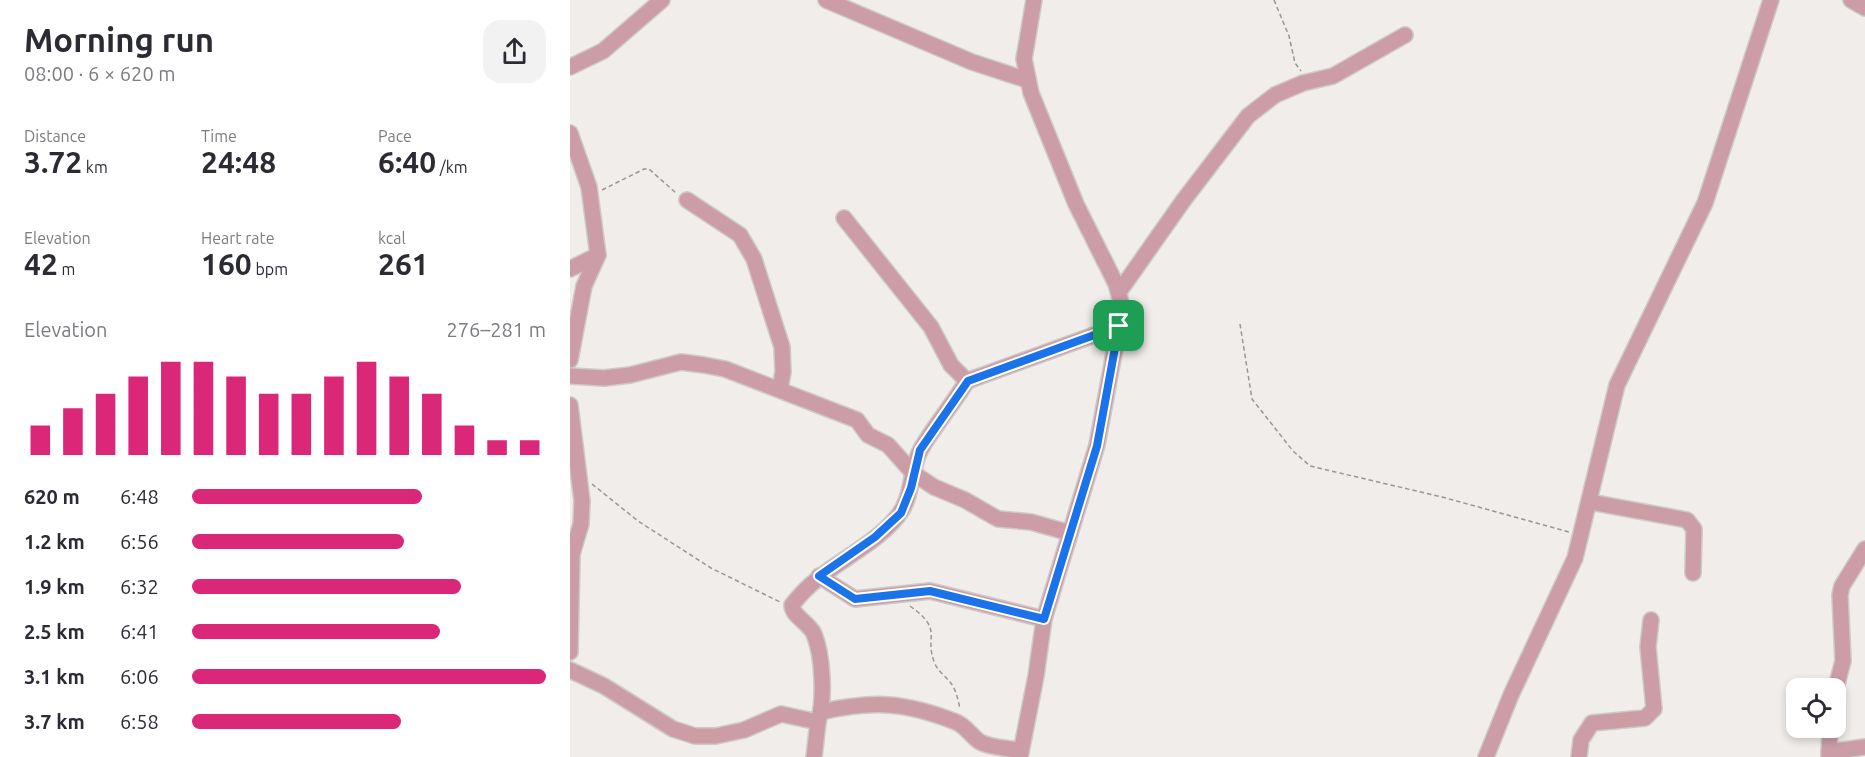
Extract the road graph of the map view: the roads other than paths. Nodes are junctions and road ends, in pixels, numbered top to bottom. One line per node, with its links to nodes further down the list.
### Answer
1 (662, 0): 8 (street)
2 (826, 0): 9 (street)
3 (1034, 0): 9 (street)
4 (1771, 0): 23 (street)
5 (1851, 0): 6 (street)
6 (1865, 8)
7 (1405, 35): 15 (street)
8 (570, 67)
9 (1027, 80): 15 (street)
10 (570, 133): 13 (street)
11 (687, 200): 20 (street)
12 (844, 218): 19 (street)
13 (598, 255): 14 (street); 17 (street)
14 (570, 269)
15 (1119, 292): 16 (street)
16 (1119, 326): 19 (street); 24 (street)
17 (570, 360)
18 (570, 376): 20 (street)
19 (968, 381): 22 (street)
20 (780, 389): 22 (street)
21 (570, 405): 30 (street)
22 (913, 473): 24 (street); 27 (street)
23 (1590, 502): 26 (street); 39 (street)
24 (1070, 533): 28 (street)
25 (1865, 549): 32 (street)
26 (1693, 573)
27 (819, 576): 28 (street); 33 (street)
28 (1044, 619): 36 (street)
29 (1651, 620): 40 (street)
30 (570, 652)
31 (570, 670): 33 (street)
32 (1839, 678)
33 (820, 717): 36 (street); 38 (street)
34 (1830, 738): 37 (street)
35 (1865, 747): 37 (street)
36 (1020, 754)
37 (1829, 754)
38 (814, 757)
39 (1486, 757)
40 (1578, 757)

